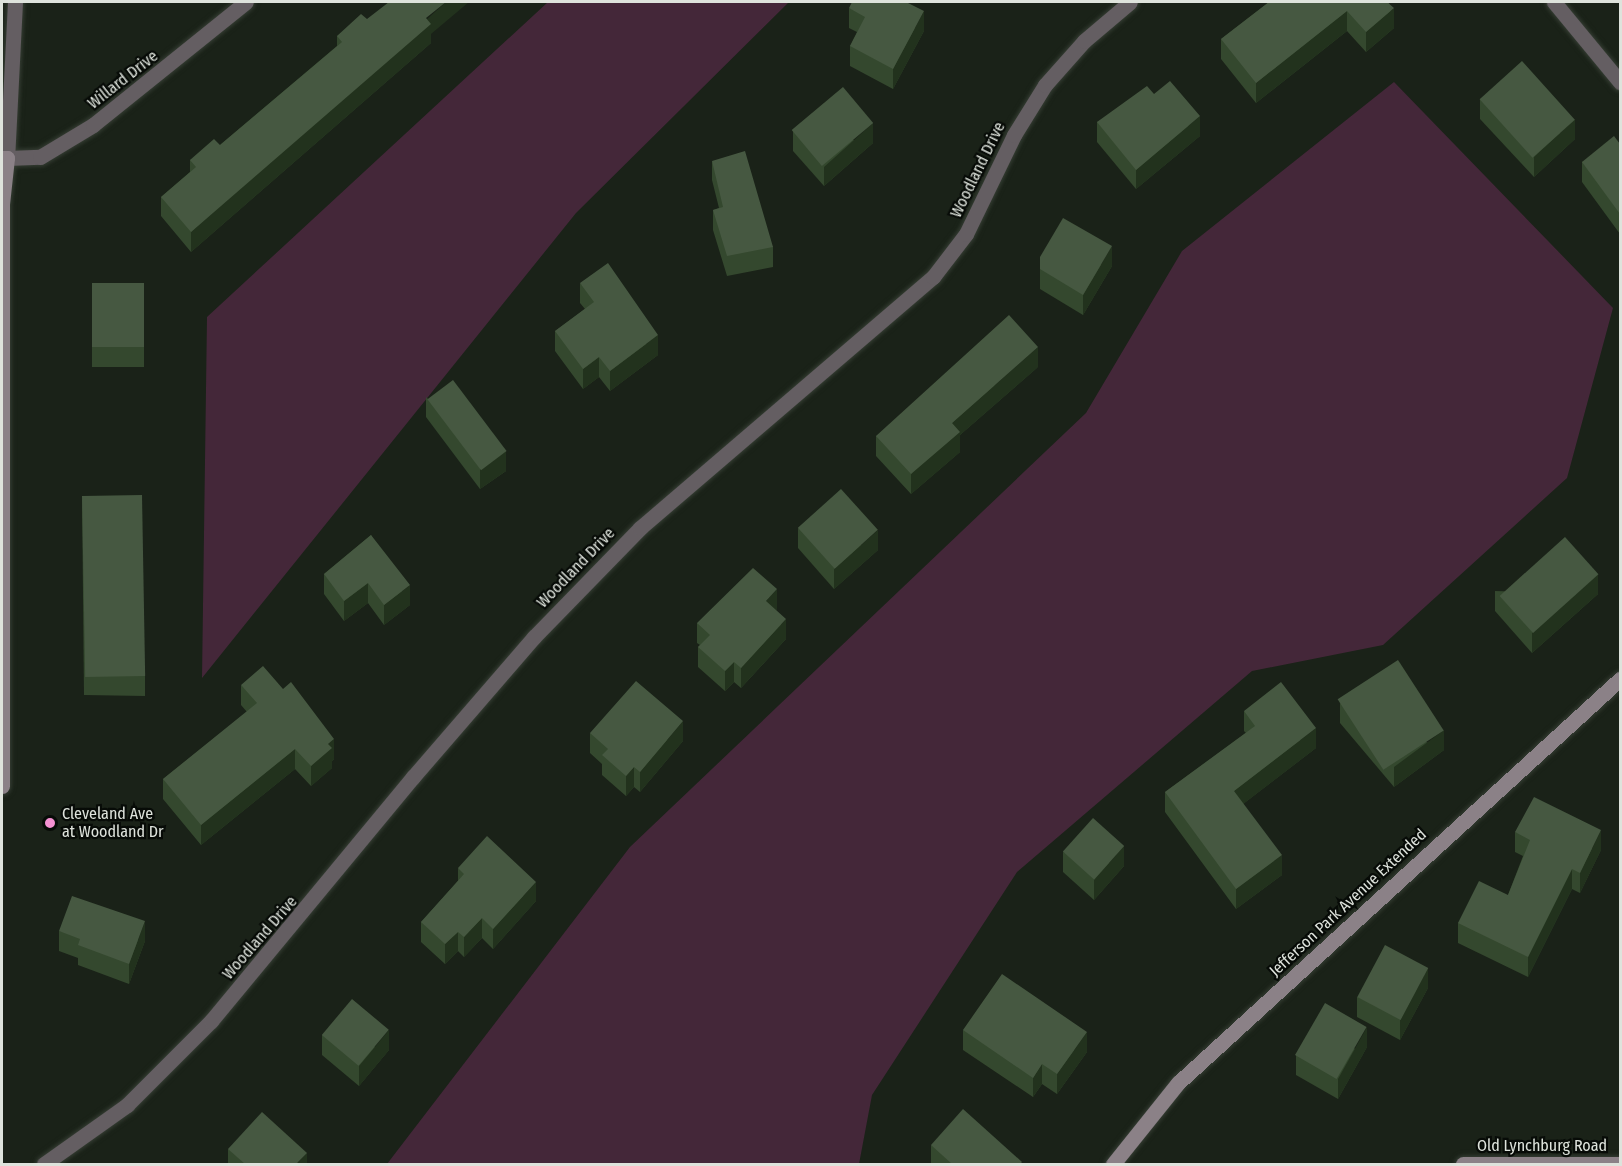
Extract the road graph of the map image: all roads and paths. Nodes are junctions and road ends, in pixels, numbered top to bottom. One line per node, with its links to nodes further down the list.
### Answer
1 (15, 2): 6 (street)
2 (246, 2): 6 (street, Willard Drive)
3 (1130, 2): 9 (street, Woodland Drive)
4 (1554, 2): 5 (street)
5 (1620, 82)
6 (4, 158): 8 (street)
7 (1620, 679): 10 (street, Jefferson Park Avenue Extended)
8 (2, 786)
9 (44, 1164)
10 (1113, 1164)
11 (1463, 1164): 12 (street, Old Lynchburg Road)
12 (1620, 1164)

